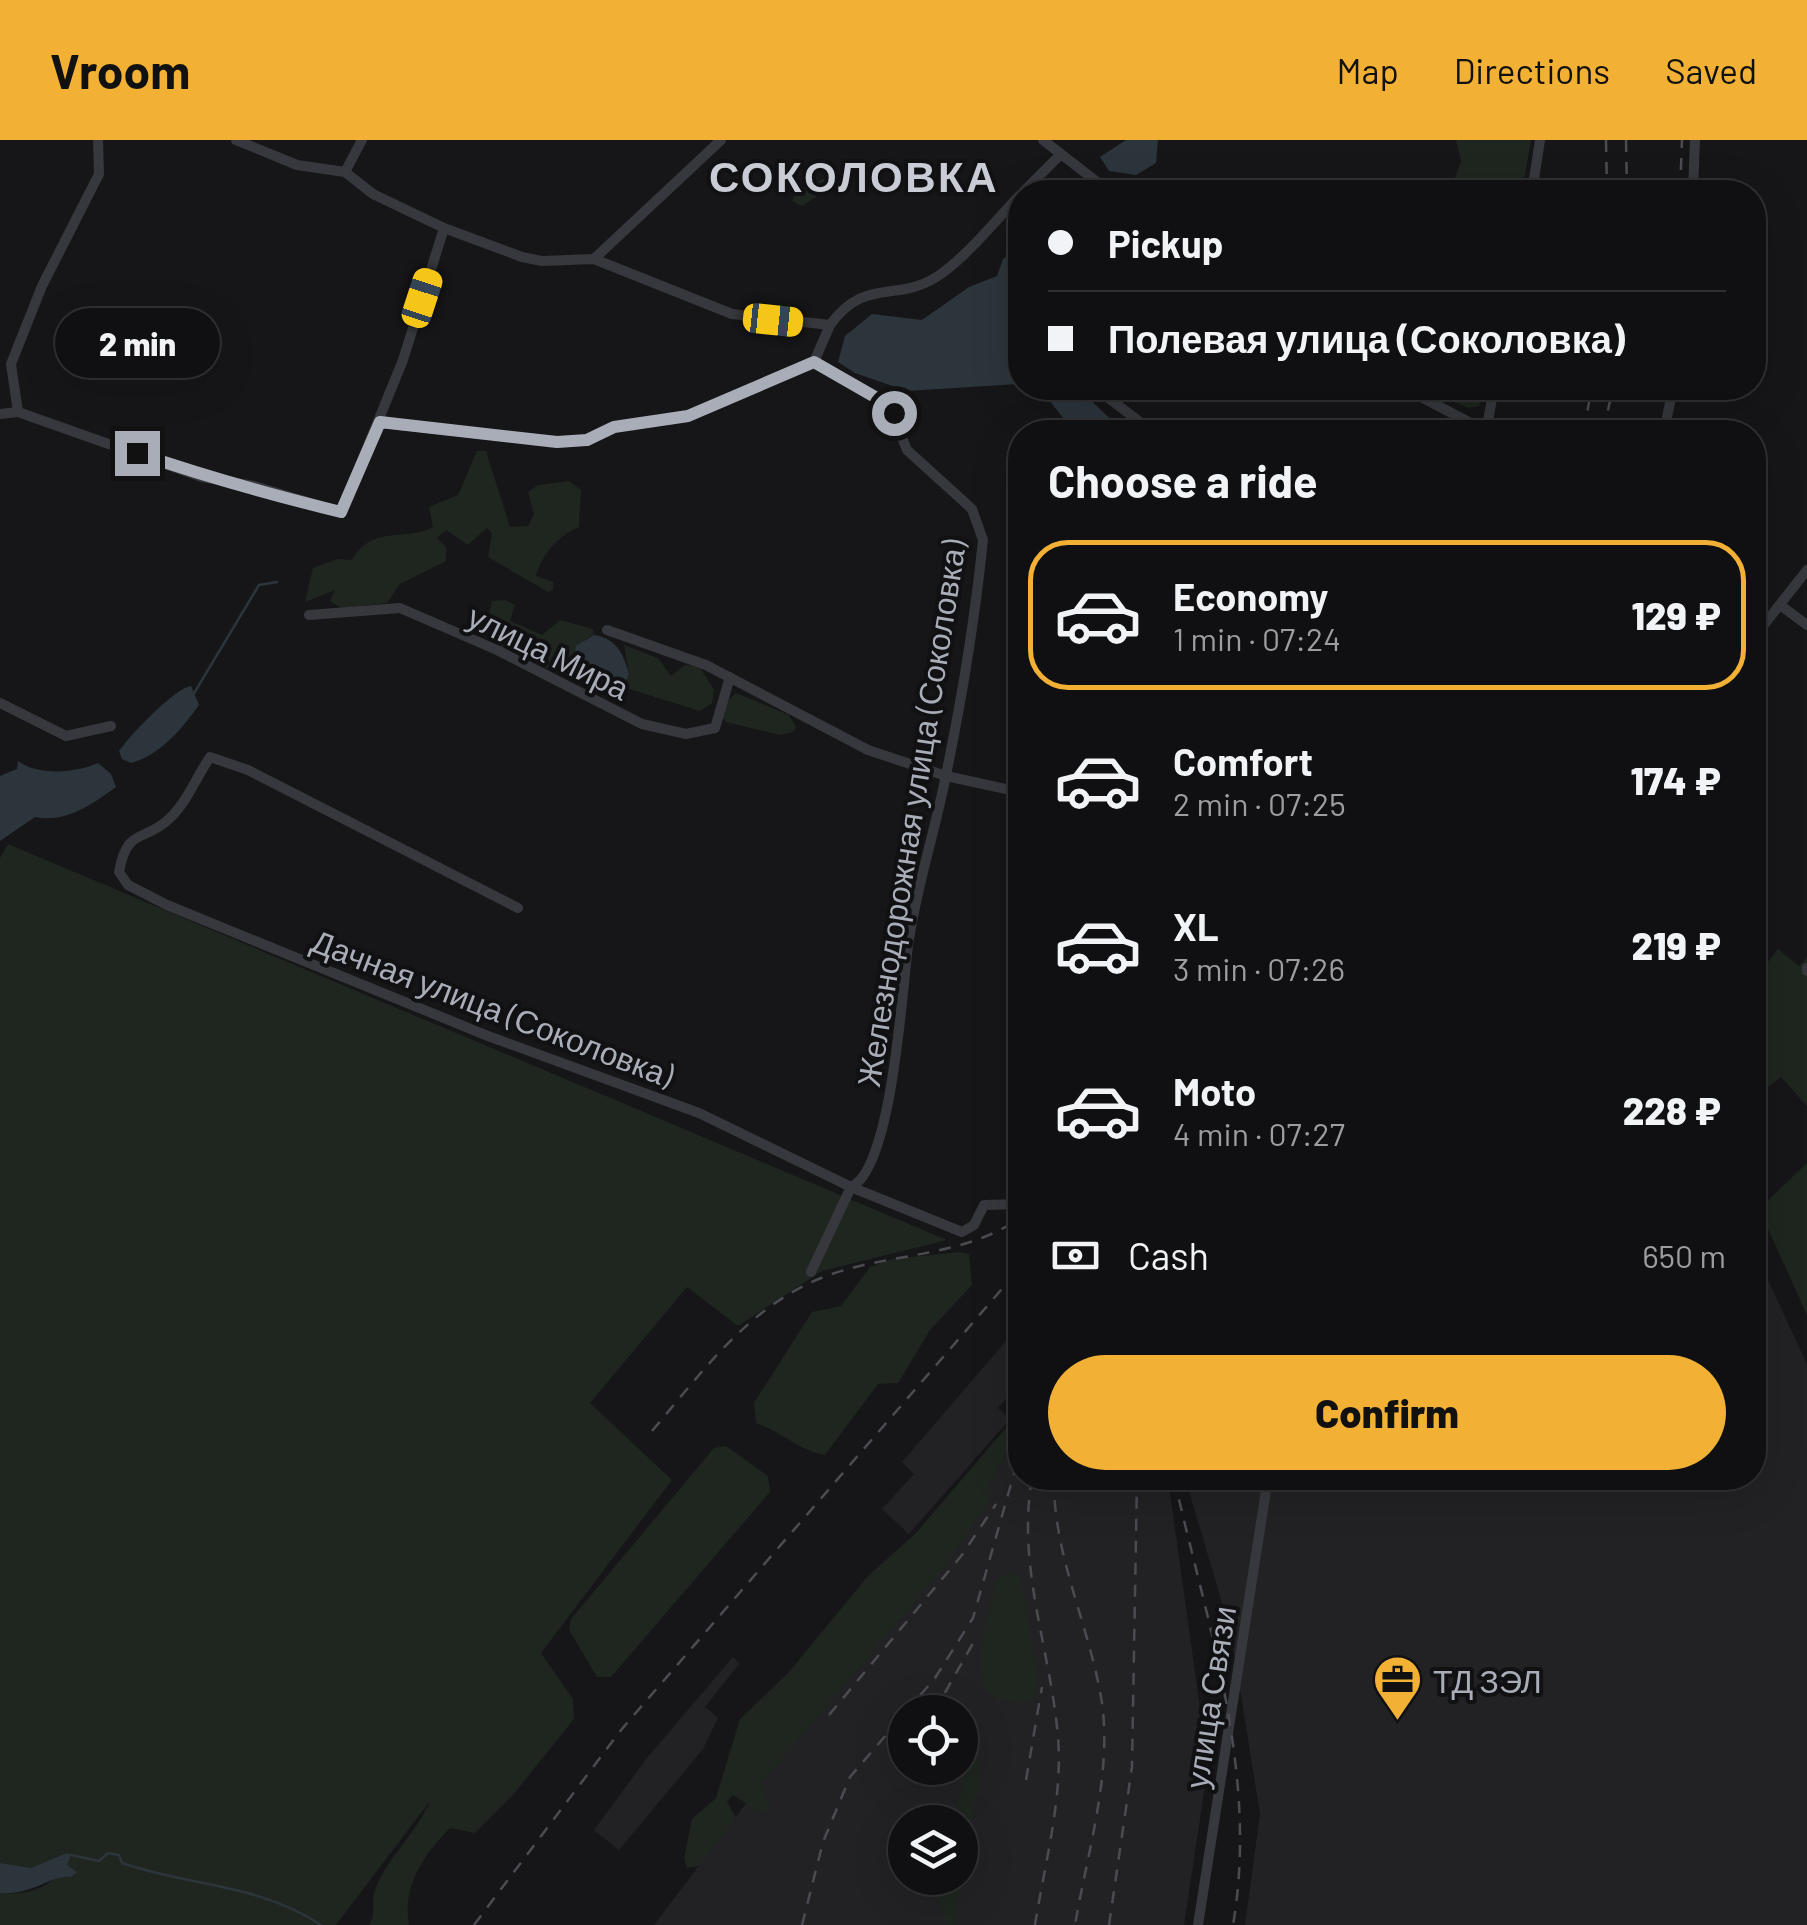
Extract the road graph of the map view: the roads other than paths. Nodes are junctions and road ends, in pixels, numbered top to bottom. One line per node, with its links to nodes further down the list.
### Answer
1 (98, 140): 21 (street)
2 (236, 140): 9 (street)
3 (362, 140): 9 (street)
4 (721, 140): 16 (street)
5 (1044, 140): 8 (street)
6 (1540, 140): 12 (street)
7 (1694, 140): 13 (street)
8 (1060, 155): 10 (street); 11 (street)
9 (345, 172): 15 (street)
10 (1036, 180)
11 (1094, 180)
12 (1534, 180)
13 (1692, 180)
14 (1008, 208): 17 (street)
15 (444, 228): 16 (street); 25 (street)
16 (594, 259): 17 (street)
17 (830, 325): 18 (street)
18 (814, 362): 25 (street); 35 (street, Железнодорожная улица (Соколовка))
19 (1111, 400): 23 (street)
20 (1426, 400): 24 (street)
21 (18, 412): 22 (street); 25 (street)
22 (0, 414)
23 (1138, 420)
24 (1464, 420)
25 (380, 422)
26 (1807, 570): 27 (street)
27 (1780, 604): 29 (street); 30 (street)
28 (309, 615): 32 (street, улица Мира)
29 (1766, 622)
30 (1807, 625)
31 (607, 630): 32 (street, улица Мира)
32 (730, 677): 35 (street, улица Мира)
33 (0, 703): 34 (street)
34 (111, 726)
35 (946, 776): 36 (street, улица Мира); 38 (street, Железнодорожная улица (Соколовка))
36 (1008, 789)
37 (518, 908): 38 (street, Дачная улица (Соколовка))
38 (851, 1187): 39 (street, Дачная улица (Соколовка)); 40 (street, Железнодорожная улица (Соколовка))
39 (1008, 1205)
40 (811, 1272)
41 (1266, 1490): 42 (street, улица Связи)
42 (1198, 1925)

